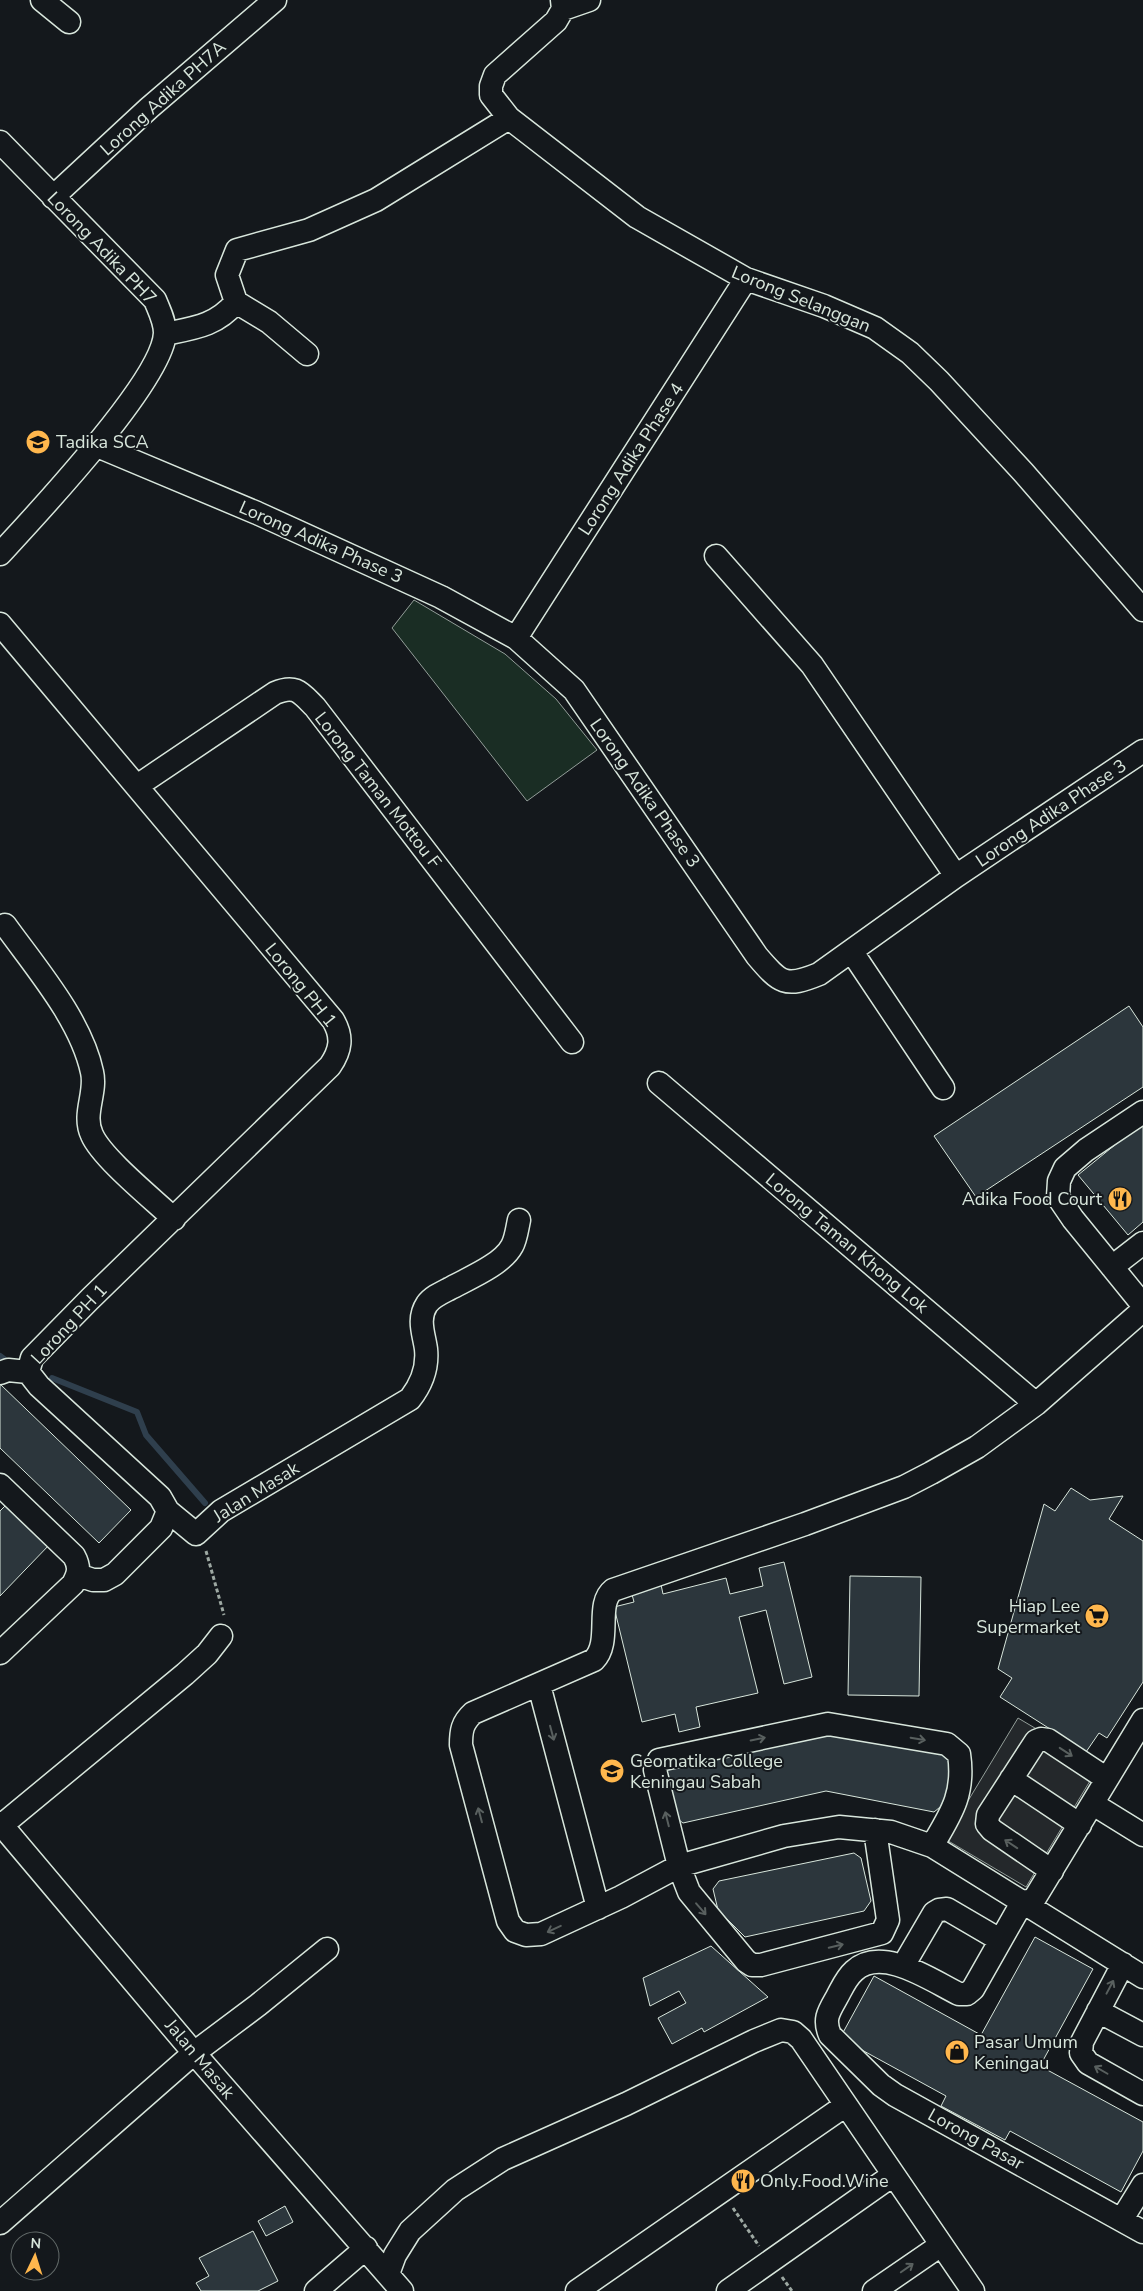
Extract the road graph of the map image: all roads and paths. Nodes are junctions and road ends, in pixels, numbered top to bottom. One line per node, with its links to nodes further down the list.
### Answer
1 (42, 0): 5 (street)
2 (276, 0): 8 (street, Lorong Adika PH7A)
3 (589, 0): 4 (street)
4 (563, 4): 6 (street, Lorong Selanggan)
5 (68, 22)
6 (509, 118): 9 (street, Lorong Selanggan); 10 (street)
7 (0, 142): 8 (street, Lorong Adika PH7)
8 (53, 197): 11 (street, Lorong Adika PH7)
9 (746, 280): 16 (street, Lorong Selanggan); 18 (street, Lorong Adika Phase 4)
10 (236, 302): 11 (street); 12 (street)
11 (165, 334): 13 (street)
12 (308, 354)
13 (95, 445): 14 (street); 18 (street, Lorong Adika Phase 3)
14 (0, 554)
15 (716, 556): 21 (street)
16 (1143, 610)
17 (0, 624): 20 (street, Lorong PH 1)
18 (516, 638): 23 (street, Lorong Adika Phase 3)
19 (1143, 752): 21 (street, Lorong Adika Phase 3)
20 (137, 786): 24 (street, Lorong Taman Mottou F); 28 (street, Lorong PH 1)
21 (956, 876): 23 (street, Lorong Adika Phase 3)
22 (5, 925): 28 (street)
23 (852, 952): 26 (street)
24 (572, 1042)
25 (659, 1082): 36 (street, Lorong Taman Khong Lok)
26 (943, 1088)
27 (1143, 1112): 31 (street)
28 (174, 1219): 34 (street, Lorong PH 1)
29 (519, 1220): 39 (street, Jalan Masak)
30 (1143, 1243): 31 (street)
31 (1112, 1267): 32 (street)
32 (1143, 1305)
33 (1143, 1310): 36 (street)
34 (28, 1372): 35 (street); 38 (street)
35 (0, 1373)
36 (1036, 1404): 43 (street)
37 (0, 1485): 40 (street)
38 (168, 1511): 39 (street); 40 (street)
39 (196, 1534): 41 (path, Jalan Masak)
40 (78, 1575): 42 (street)
41 (221, 1636): 48 (street, Jalan Masak)
42 (0, 1653)
43 (539, 1685): 56 (street, one-way to 56); 56 (street, one-way to 43)
44 (1143, 1720): 46 (street)
45 (1012, 1779): 46 (street, one-way to 46); 49 (street); 54 (street, one-way to 45)
46 (1108, 1779): 47 (street)
47 (1093, 1804): 49 (street); 51 (street)
48 (1, 1824): 64 (street, Jalan Masak)
49 (1080, 1825): 54 (street)
50 (875, 1830): 52 (street); 53 (street); 53 (street, one-way to 50)
51 (1143, 1835)
52 (932, 1846): 53 (street, one-way to 52); 55 (street)
53 (679, 1866): 56 (street)
54 (1052, 1871): 55 (street)
55 (1027, 1903): 57 (street); 59 (street)
56 (598, 1908)
57 (1000, 1940): 60 (street); 60 (street)
58 (327, 1949): 64 (street)
59 (1123, 1964): 61 (street); 62 (street, one-way to 59)
60 (903, 1966): 70 (street, Lorong Pasar)
61 (1143, 1977)
62 (1098, 2011): 63 (street); 65 (street, one-way to 62)
63 (1143, 2035)
64 (194, 2053): 71 (street); 74 (street, Jalan Masak)
65 (1143, 2094)
66 (846, 2105): 67 (street); 69 (street); 76 (street)
67 (894, 2175): 73 (street); 75 (street)
68 (1143, 2185): 70 (street)
69 (721, 2192): 75 (path); 79 (street)
70 (1122, 2219): 72 (street, Lorong Pasar)
71 (0, 2223)
72 (1143, 2232)
73 (941, 2245): 78 (street); 82 (street, one-way to 73)
74 (366, 2248): 76 (street, Jalan Masak); 77 (street)
75 (771, 2262): 80 (street); 81 (path)
76 (395, 2283)
77 (325, 2288)
78 (963, 2288)
79 (577, 2291)
80 (728, 2291)
81 (792, 2291)
82 (874, 2291)

